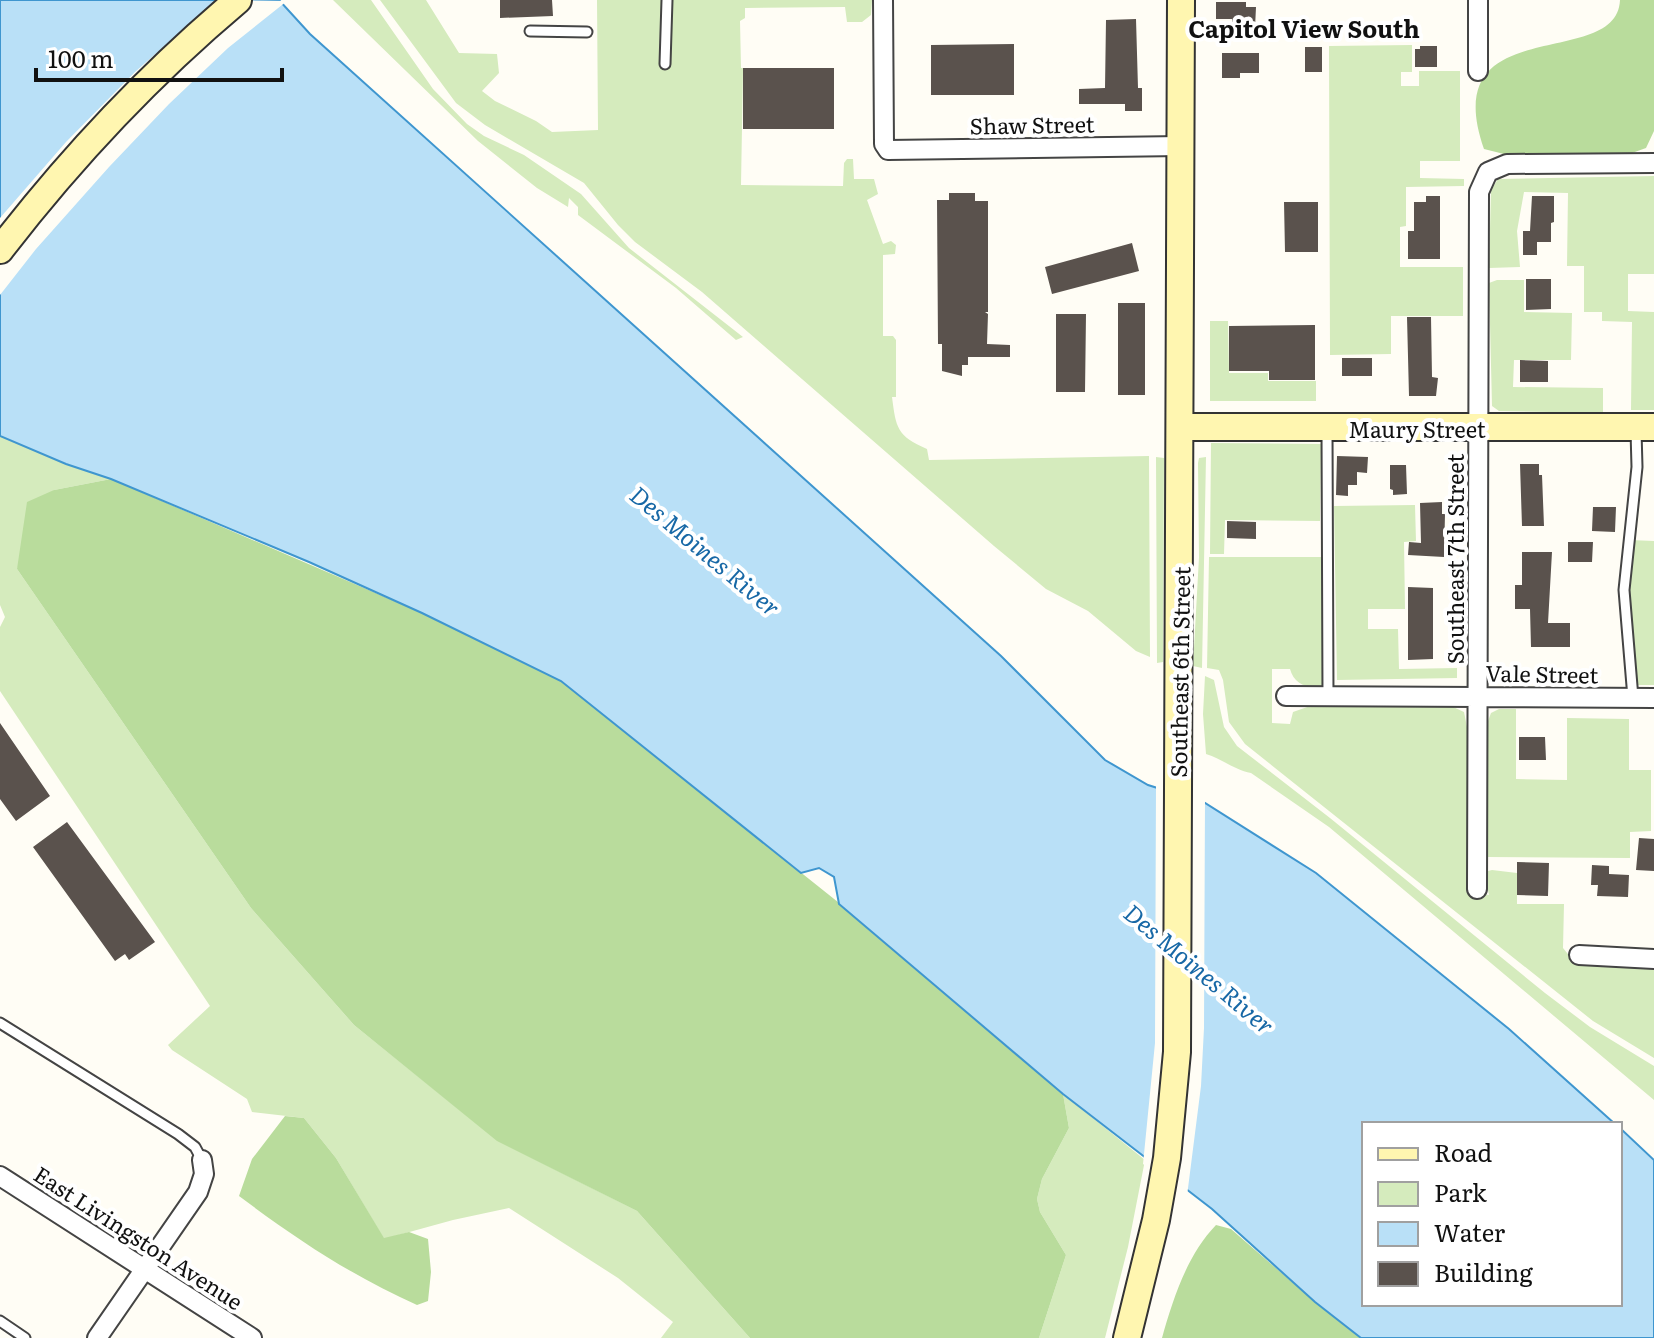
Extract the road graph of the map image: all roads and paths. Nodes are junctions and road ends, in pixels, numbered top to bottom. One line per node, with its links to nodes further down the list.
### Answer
1 (238, 0): 12 (main road)
2 (667, 0): 8 (lane)
3 (883, 0): 10 (street, Shaw Street)
4 (1181, 0): 10 (main road, Southeast 6th Street)
5 (1478, 0): 9 (street)
6 (530, 31): 7 (lane)
7 (587, 32)
8 (665, 64)
9 (1478, 71)
10 (1181, 146): 13 (main road, Southeast 6th Street)
11 (1654, 163): 16 (street, Southeast 7th Street)
12 (0, 250)
13 (1181, 427): 15 (main road, Maury Street); 33 (main road, Southeast 6th Street)
14 (1645, 427): 16 (main road, Maury Street); 20 (lane)
15 (1327, 428): 16 (main road, Maury Street); 19 (lane)
16 (1479, 428): 17 (street, Southeast 7th Street)
17 (1478, 695): 19 (street, Vale Street); 20 (street, Vale Street); 22 (street, Southeast 7th Street)
18 (1286, 696): 19 (street, Vale Street)
19 (1328, 696)
20 (1633, 698): 21 (street, Vale Street)
21 (1654, 698)
22 (1477, 889)
23 (1579, 955): 24 (street)
24 (1654, 959)
25 (0, 1023): 26 (lane)
26 (202, 1160): 28 (street)
27 (0, 1176): 28 (street, East Livingston Avenue)
28 (144, 1270): 31 (street); 32 (street, East Livingston Avenue)
29 (0, 1321): 30 (lane)
30 (25, 1338)
31 (97, 1338)
32 (252, 1338)
33 (1127, 1338)

